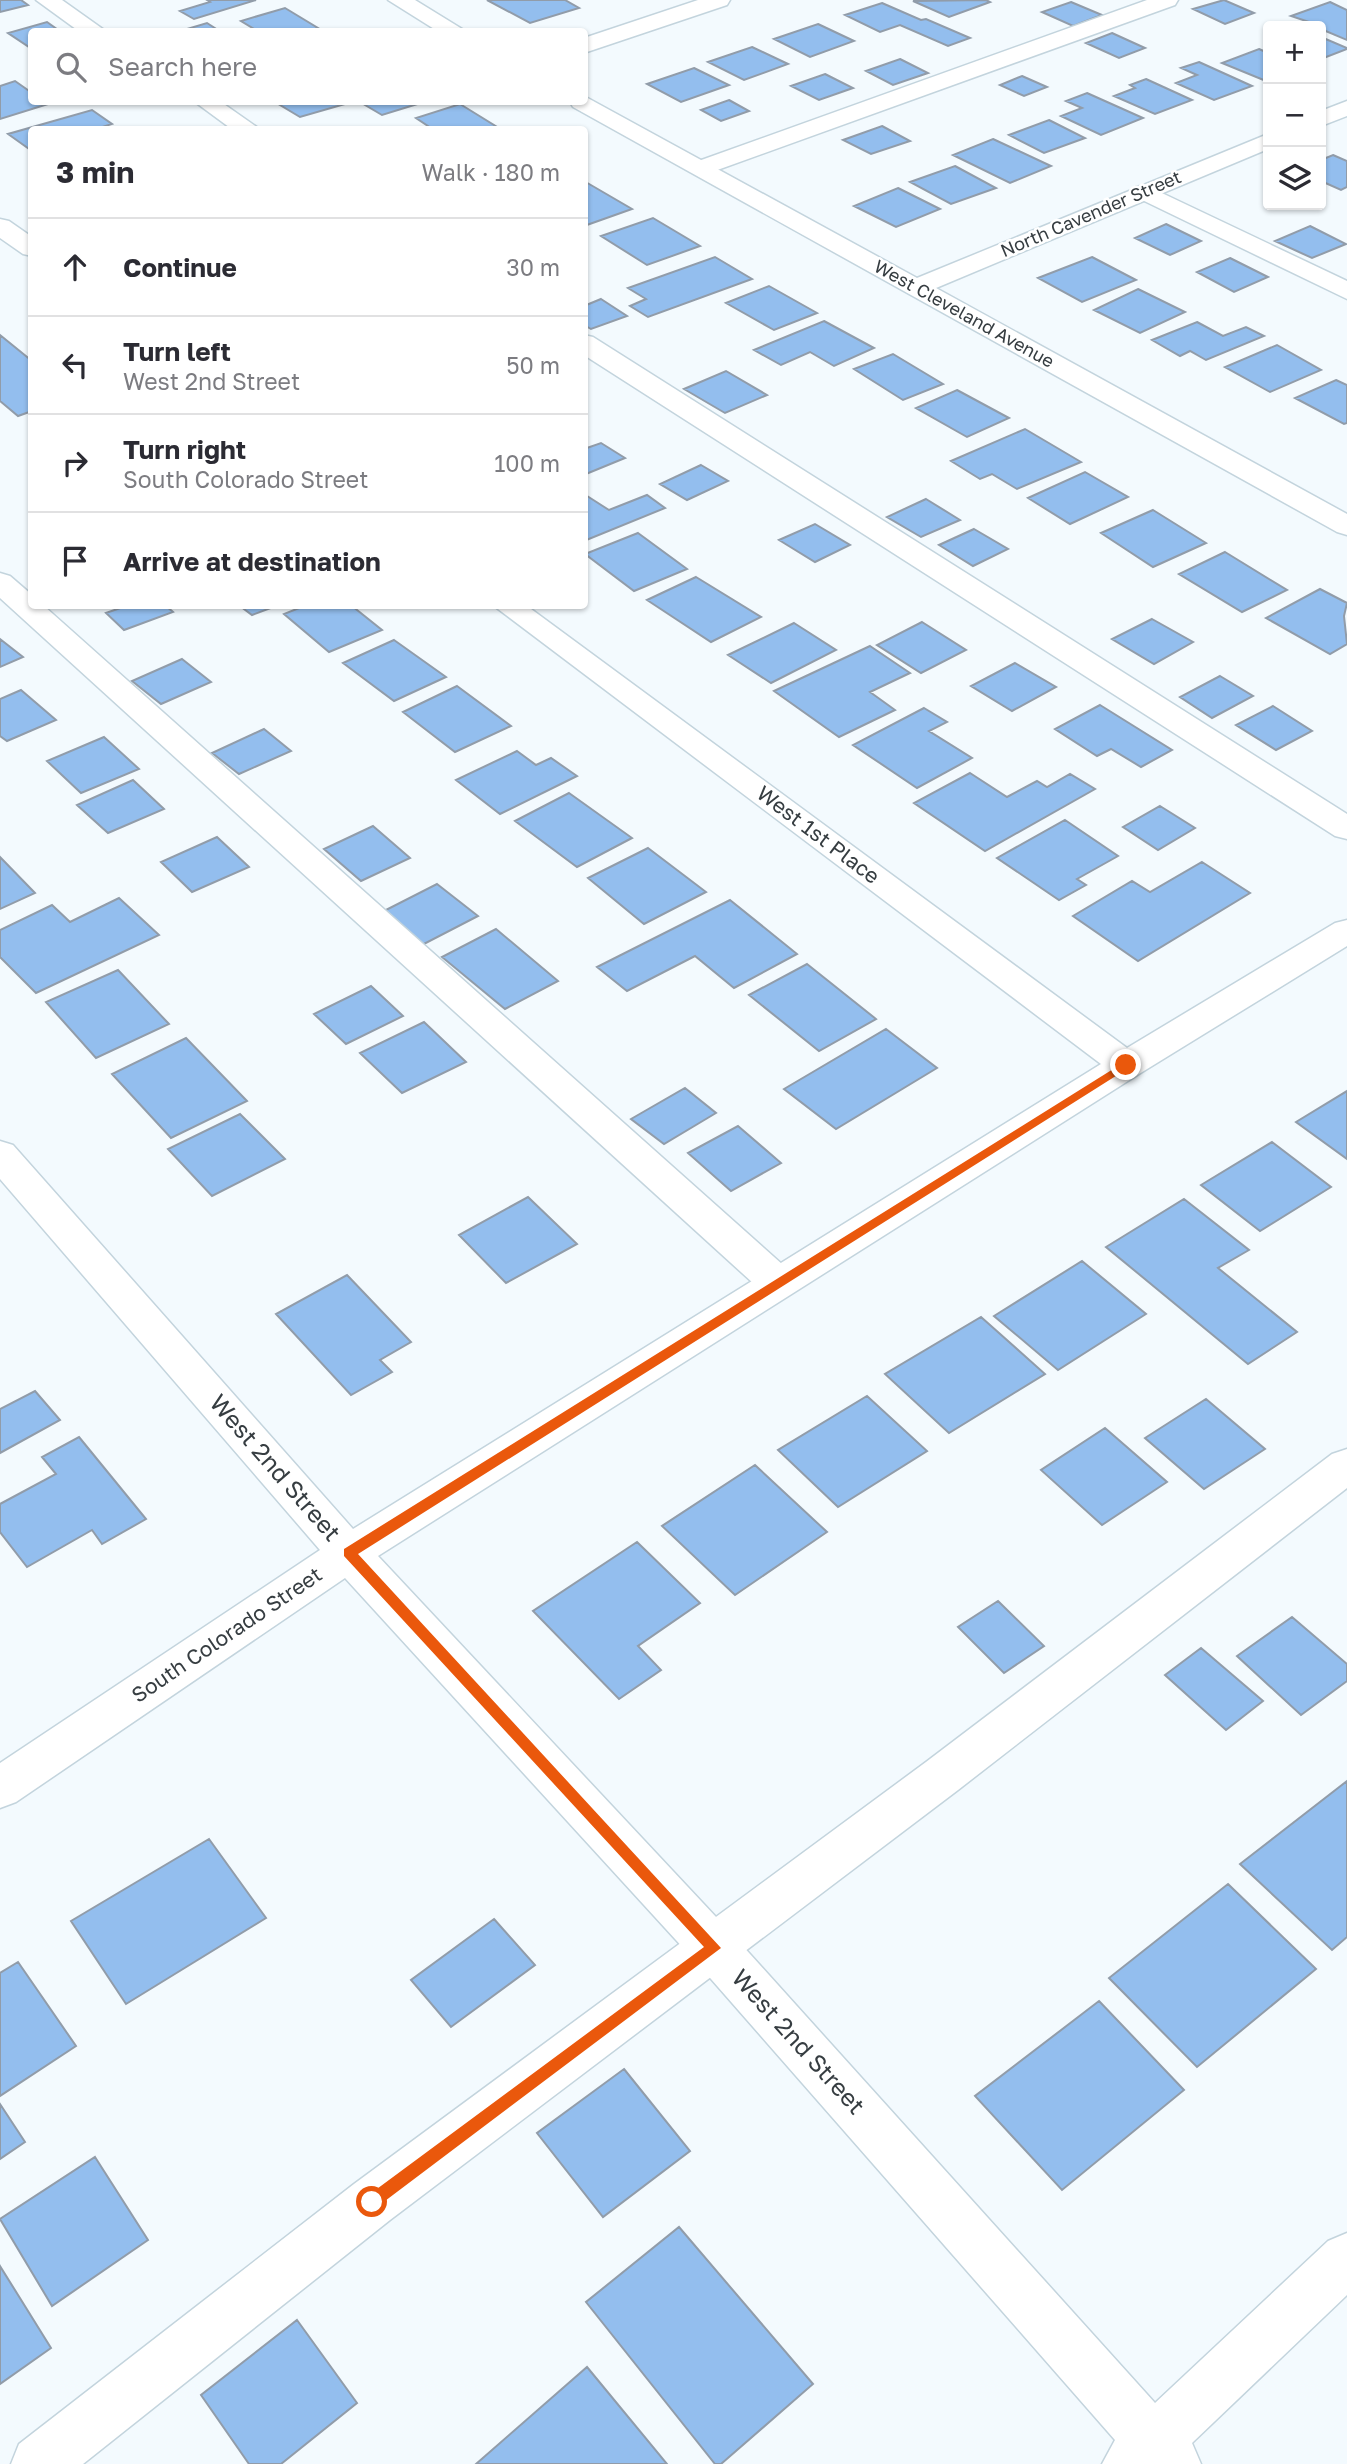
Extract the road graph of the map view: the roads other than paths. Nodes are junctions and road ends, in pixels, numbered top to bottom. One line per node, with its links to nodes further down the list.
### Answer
1 (47, 0): 5 (street)
2 (399, 0): 6 (street)
3 (719, 0): 7 (street)
4 (1167, 0): 14 (street)
5 (90, 28)
6 (449, 28)
7 (588, 45)
8 (211, 105): 12 (street)
9 (586, 105): 14 (street, West Cleveland Avenue)
10 (1347, 108): 11 (street)
11 (1326, 117)
12 (244, 126)
13 (1263, 143): 15 (street, North Cavender Street)
14 (701, 168): 18 (street, West Cleveland Avenue)
15 (1145, 192): 18 (street, North Cavender Street); 19 (street)
16 (0, 226): 17 (street)
17 (28, 246)
18 (915, 288): 21 (street, West Cleveland Avenue)
19 (1347, 291)
20 (588, 346): 26 (street)
21 (1347, 526)
22 (0, 582): 23 (street)
23 (28, 607)
24 (30, 609): 30 (street)
25 (513, 609): 28 (street, West 1st Place)
26 (1347, 829)
27 (1347, 931): 28 (street, South Colorado Street)
28 (1126, 1065): 30 (street, South Colorado Street)
29 (0, 1154): 32 (street, West 2nd Street)
30 (778, 1283): 32 (street, South Colorado Street)
31 (1347, 1465): 34 (street)
32 (349, 1553): 33 (street, South Colorado Street); 34 (street, West 2nd Street)
33 (0, 1788)
34 (714, 1948): 36 (street, West 2nd Street); 37 (street)
35 (1347, 2259): 36 (street)
36 (1152, 2456)
37 (38, 2464)

